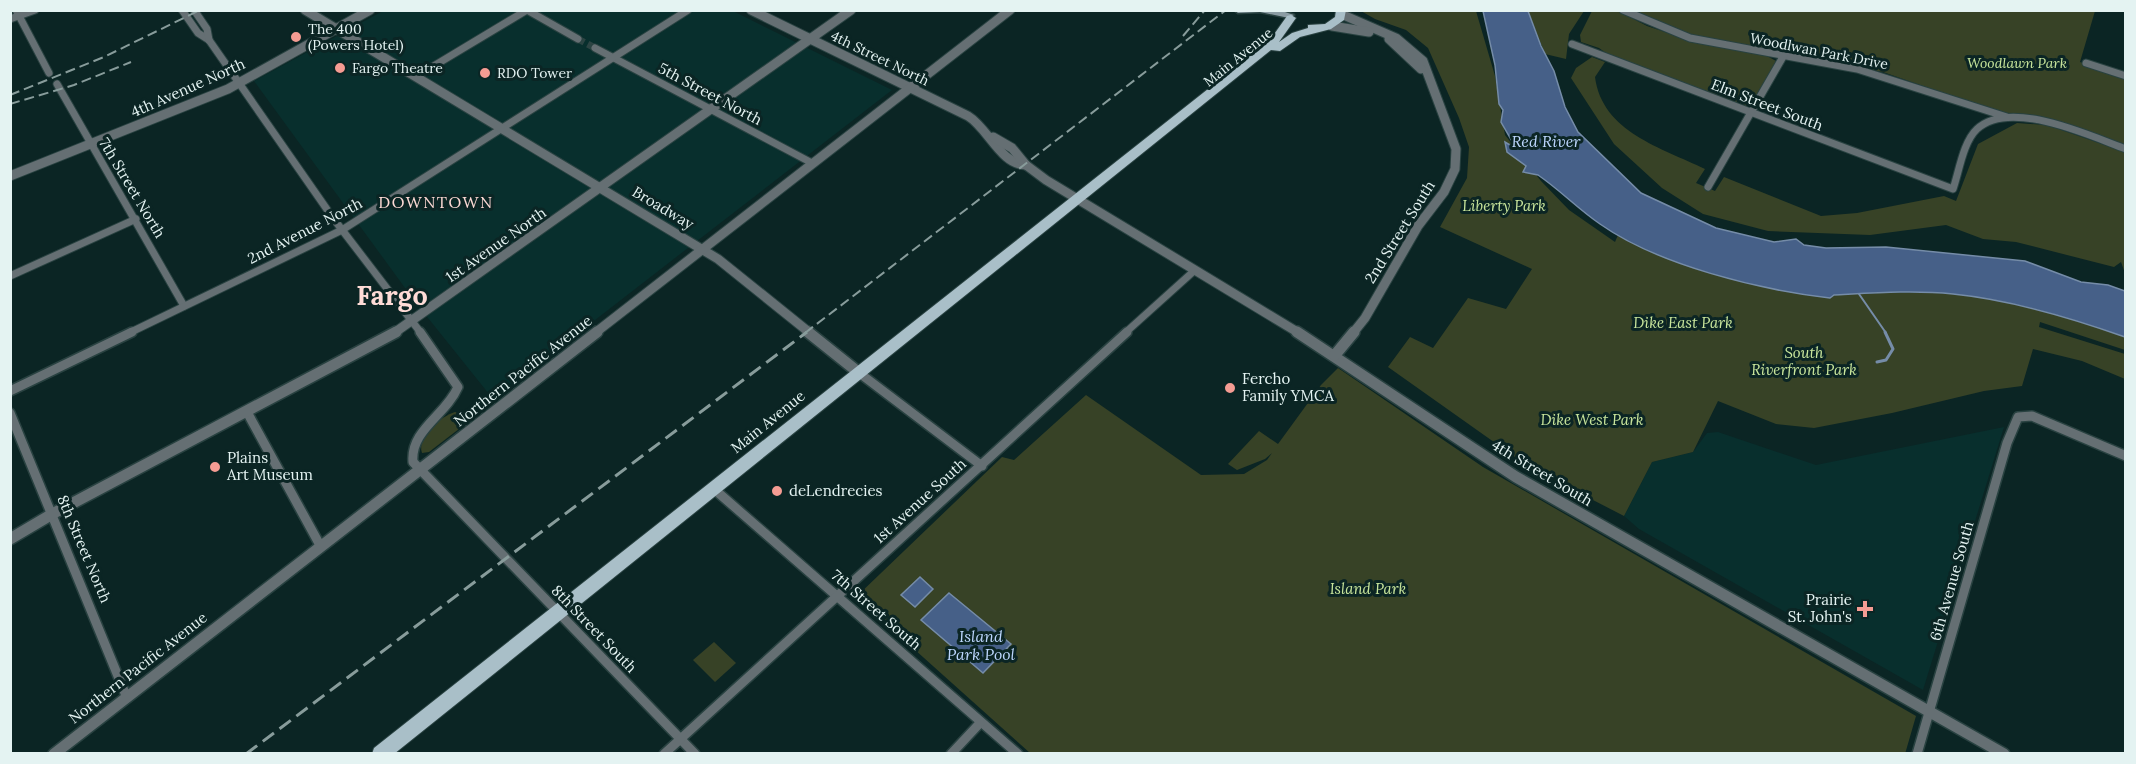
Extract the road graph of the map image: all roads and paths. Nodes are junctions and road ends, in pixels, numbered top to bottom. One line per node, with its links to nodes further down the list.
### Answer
1 (35, 10): 15 (street)
2 (182, 10): 23 (street)
3 (194, 10): 23 (street)
4 (305, 10): 20 (street, Broadway)
5 (370, 10): 20 (street, 4th Avenue North)
6 (527, 10): 21 (street); 30 (street)
7 (688, 10): 27 (street, 2nd Avenue North)
8 (751, 10): 22 (street, 4th Street North)
9 (851, 10): 22 (street, 1st Avenue North)
10 (1010, 10): 35 (street, Northern Pacific Avenue)
11 (1238, 10): 12 (main road)
12 (1260, 10): 16 (main road)
13 (1623, 10): 26 (street, Woodlwan Park Drive)
14 (1342, 11): 18 (main road); 32 (street, 2nd Street South)
15 (18, 13): 17 (street); 29 (street)
16 (1290, 15): 19 (main road); 38 (main road, Main Avenue)
17 (10, 19)
18 (1332, 26): 19 (main road, Main Avenue); 32 (street, 2nd Street South)
19 (1320, 28): 38 (main road, Main Avenue)
20 (336, 29): 30 (street, Broadway); 33 (street, 4th Avenue North)
21 (578, 39)
22 (811, 39): 35 (street, 4th Street North); 36 (street, 1st Avenue North)
23 (209, 40): 33 (street)
24 (1572, 44): 37 (street, Elm Street South)
25 (595, 48): 27 (street, 5th Street North)
26 (1784, 55): 37 (street); 39 (street, Woodlwan Park Drive)
27 (613, 58): 36 (street, 5th Street North); 40 (street, 2nd Avenue North)
28 (2086, 63): 31 (street)
29 (49, 73)
30 (417, 76): 40 (street, Broadway)
31 (2126, 76)
32 (1430, 81): 56 (street, 2nd Street South)
33 (239, 83): 41 (street, 4th Avenue North); 50 (street)
34 (57, 84): 41 (street, 7th Street North)
35 (910, 88): 43 (street, Northern Pacific Avenue); 48 (street, 4th Street North)
36 (711, 110): 43 (street, 5th Street North); 46 (street, 1st Avenue North)
37 (1750, 114): 45 (street); 47 (street, Elm Street South)
38 (1179, 118): 48 (main road, Main Avenue)
39 (2010, 118): 42 (street, Woodlwan Park Drive); 47 (street)
40 (503, 128): 46 (street, Broadway); 50 (street, 2nd Avenue North)
41 (91, 145): 44 (street, 4th Avenue North); 49 (street, 7th Street North)
42 (2126, 149)
43 (812, 163): 51 (street, Northern Pacific Avenue)
44 (10, 176)
45 (1708, 187)
46 (602, 188): 51 (street, Broadway); 55 (street, 1st Avenue North)
47 (1953, 189)
48 (1077, 199): 52 (street, 4th Street South); 57 (main road, Main Avenue)
49 (136, 219): 53 (street); 54 (street, 7th Street North)
50 (342, 230): 54 (street, 2nd Avenue North); 55 (street)
51 (703, 250): 57 (street, Broadway); 63 (street, Northern Pacific Avenue)
52 (1195, 270): 56 (street, 4th Street South); 62 (street, 1st Avenue South)
53 (10, 276)
54 (184, 306): 58 (street, 2nd Avenue North)
55 (412, 322): 59 (street, 1st Avenue North); 63 (street)
56 (1335, 354): 71 (street, 4th Street South)
57 (858, 372): 62 (street, Broadway); 64 (main road, Main Avenue)
58 (10, 391)
59 (247, 412): 65 (street, 1st Avenue North); 67 (street)
60 (10, 413): 65 (street, 8th Street North)
61 (2126, 456): 71 (street, 6th Avenue South)
62 (982, 466): 68 (street, 1st Avenue South)
63 (420, 471): 67 (street, Northern Pacific Avenue); 69 (street, 8th Street South)
64 (714, 489): 68 (street, 7th Street South); 69 (main road, Main Avenue)
65 (54, 513): 66 (street, 1st Avenue North); 70 (street, 8th Street North)
66 (10, 539)
67 (321, 547): 70 (street, Northern Pacific Avenue)
68 (838, 597): 72 (street, 7th Street South); 73 (street, 1st Avenue South)
69 (558, 614): 73 (street, 8th Street South); 75 (main road, Main Avenue)
70 (127, 698): 74 (street, Northern Pacific Avenue)
71 (1930, 712): 80 (street, 6th Avenue South); 81 (street, 4th Street South)
72 (980, 723): 78 (street); 79 (street, 7th Street South)
73 (680, 739): 76 (street, 1st Avenue South); 77 (street, 8th Street South)
74 (54, 753)
75 (380, 753)
76 (664, 753)
77 (695, 753)
78 (951, 753)
79 (1017, 753)
80 (1917, 753)
81 (2004, 753)

